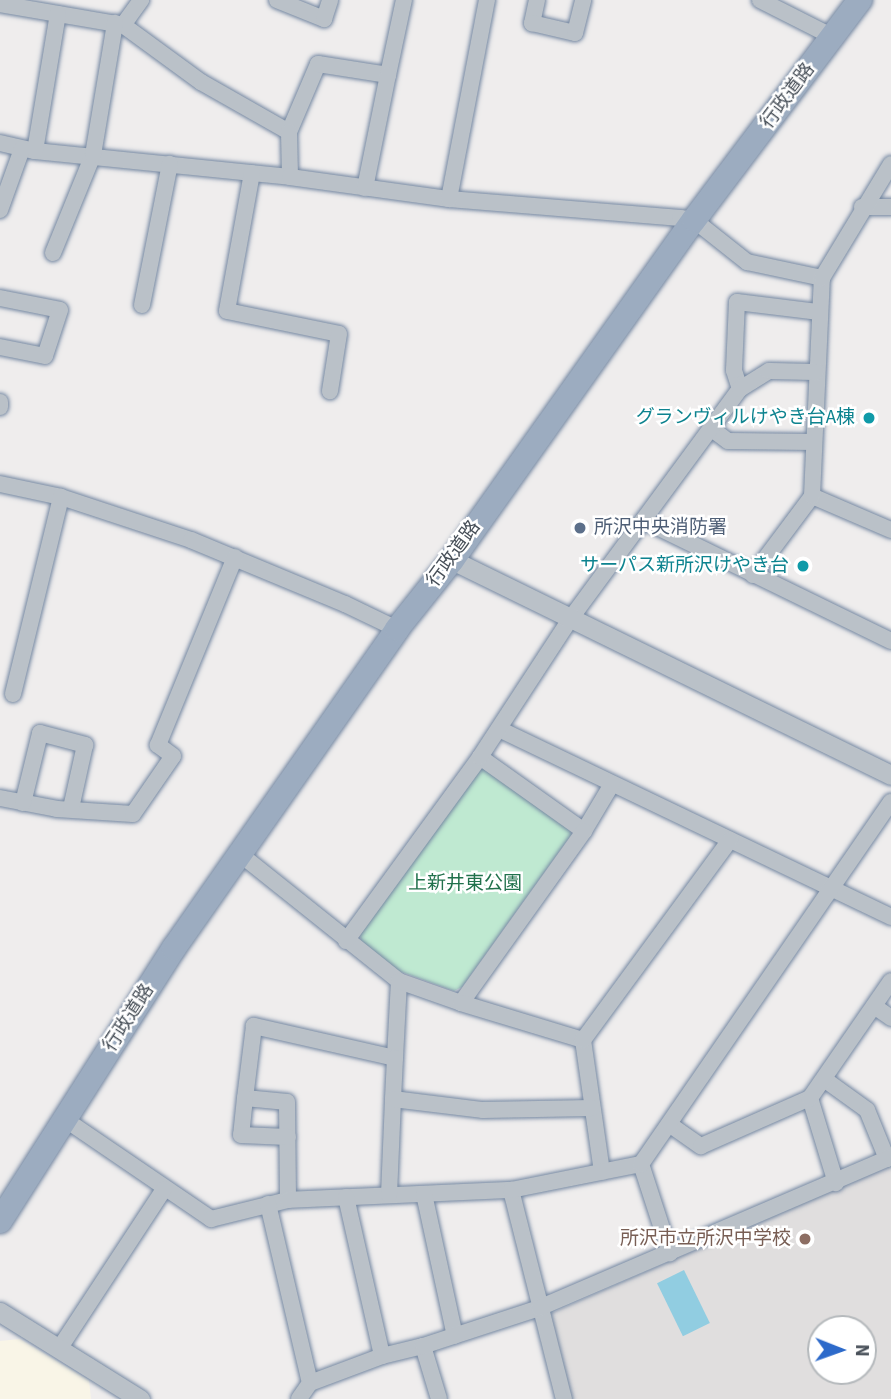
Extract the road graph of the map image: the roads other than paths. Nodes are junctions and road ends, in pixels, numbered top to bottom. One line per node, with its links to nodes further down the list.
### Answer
1 (141, 0): 12 (street)
2 (277, 0): 3 (street)
3 (330, 0)
4 (404, 0): 14 (street)
5 (487, 0): 24 (street)
6 (537, 0): 7 (street)
7 (583, 0)
8 (760, 0): 13 (street)
9 (860, 0): 13 (highway, 行政道路)
10 (0, 4): 11 (street)
11 (58, 14): 12 (street); 17 (street)
12 (119, 24): 15 (street); 18 (street)
13 (833, 37): 28 (highway, 行政道路)
14 (388, 75): 15 (street); 23 (street)
15 (289, 132): 22 (street)
16 (0, 143): 17 (street)
17 (29, 150): 18 (street); 27 (street)
18 (93, 155): 19 (street); 29 (street)
19 (170, 164): 21 (street); 32 (street)
20 (891, 164): 25 (street)
21 (252, 173): 22 (street); 37 (street)
22 (290, 177): 23 (street)
23 (365, 188): 24 (street)
24 (449, 199): 28 (street)
25 (862, 207): 26 (street); 30 (street)
26 (891, 207)
27 (0, 210)
28 (694, 220): 30 (street); 46 (highway, 行政道路)
29 (54, 253)
30 (822, 278): 33 (street)
31 (0, 298): 34 (street)
32 (142, 305)
33 (820, 312): 35 (street); 36 (street)
34 (0, 347)
35 (816, 372): 36 (street); 39 (street)
36 (740, 389): 38 (street)
37 (330, 391)
38 (712, 429): 39 (street); 43 (street)
39 (813, 442): 41 (street)
40 (0, 484): 42 (street)
41 (811, 496): 44 (street); 47 (street)
42 (61, 497): 45 (street); 51 (street)
43 (643, 520): 47 (street); 48 (street)
44 (891, 530)
45 (235, 557): 49 (street); 59 (street)
46 (452, 560): 48 (street); 49 (highway, 行政道路)
47 (753, 575): 50 (street)
48 (570, 618): 52 (street); 54 (street)
49 (397, 629): 62 (highway, 行政道路)
50 (891, 641)
51 (13, 694)
52 (499, 729): 53 (street); 55 (street)
53 (480, 757): 60 (street); 65 (street)
54 (891, 775)
55 (612, 784): 60 (street); 61 (street)
56 (0, 798): 58 (street)
57 (891, 802): 63 (street)
58 (23, 803): 59 (street); 59 (street)
59 (71, 808)
60 (584, 831): 68 (street)
61 (730, 840): 63 (street); 71 (street)
62 (240, 854): 65 (street); 78 (highway, 行政道路)
63 (832, 889): 64 (street); 79 (street)
64 (891, 917)
65 (346, 941): 67 (street)
66 (891, 981): 69 (street)
67 (399, 982): 68 (street); 72 (street)
68 (461, 1003): 71 (street)
69 (874, 1006): 70 (street); 73 (street)
70 (891, 1018)
71 (583, 1041): 77 (street)
72 (395, 1058): 74 (street); 76 (street)
73 (824, 1079): 75 (street); 81 (street)
74 (245, 1098): 80 (street); 80 (street)
75 (810, 1098): 79 (street); 84 (street)
76 (393, 1099): 77 (street); 88 (street)
77 (592, 1108): 83 (street)
78 (66, 1120): 85 (street); 92 (highway, 行政道路)
79 (669, 1124): 82 (street)
80 (288, 1137): 90 (street)
81 (889, 1158): 84 (street)
82 (641, 1164): 83 (street); 93 (street)
83 (602, 1172): 86 (street)
84 (836, 1183): 93 (street)
85 (163, 1189): 91 (street); 98 (street)
86 (511, 1190): 87 (street); 94 (street)
87 (424, 1194): 88 (street); 96 (street)
88 (389, 1195): 89 (street)
89 (346, 1197): 90 (street); 99 (street)
90 (288, 1200): 91 (street)
91 (268, 1204): 100 (street)
92 (0, 1221)
93 (670, 1253): 94 (street)
94 (539, 1308): 96 (street); 104 (street)
95 (0, 1312): 98 (street)
96 (455, 1336): 97 (street)
97 (423, 1346): 99 (street); 103 (street)
98 (59, 1349): 101 (street)
99 (382, 1356): 100 (street)
100 (310, 1382): 102 (street)
101 (140, 1399)
102 (299, 1399)
103 (439, 1399)
104 (564, 1399)

